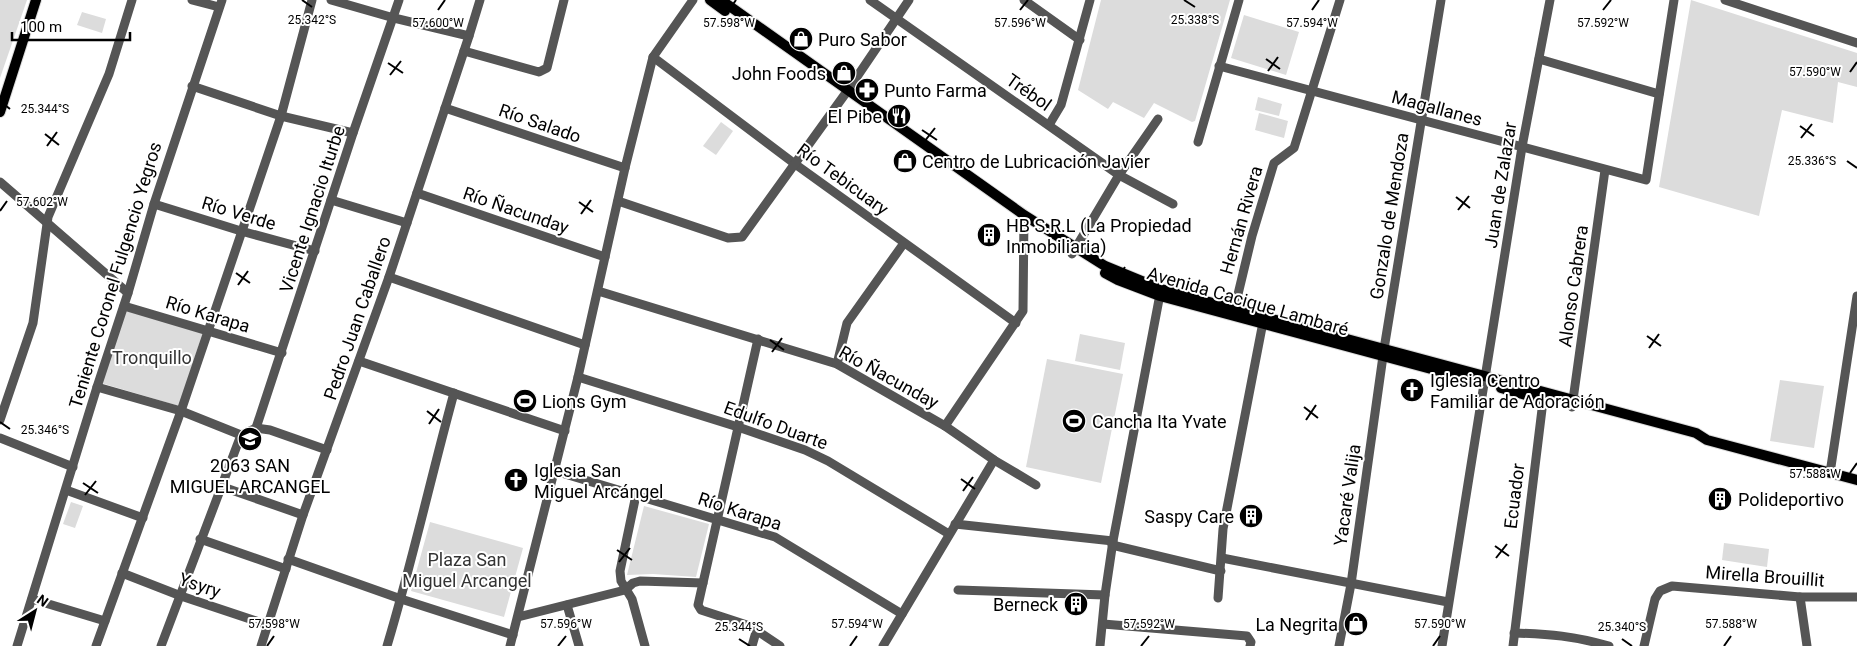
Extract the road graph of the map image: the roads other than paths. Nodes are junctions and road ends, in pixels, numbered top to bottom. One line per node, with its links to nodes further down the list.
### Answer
1 (36, 0): 37 (main road)
2 (132, 0): 56 (street)
3 (192, 0): 22 (street)
4 (312, 0): 38 (street)
5 (331, 0): 23 (street)
6 (399, 0): 23 (street, Vicente Ignacio Iturbe)
7 (480, 0): 25 (street, Pedro Juan Caballero)
8 (564, 0): 28 (street)
9 (693, 0): 29 (street)
10 (710, 0): 34 (main road, Avenida Cacique Lambaré)
11 (721, 0): 34 (main road, Avenida Cacique Lambaré)
12 (870, 0): 24 (street, Trébol)
13 (909, 0): 24 (street)
14 (1024, 0): 26 (street)
15 (1090, 0): 26 (street)
16 (1240, 0): 31 (street)
17 (1340, 0): 33 (street, Hernán Rivera)
18 (1441, 0): 40 (street, Gonzalo de Mendoza)
19 (1550, 0): 30 (street, Juan de Zalazar)
20 (1674, 0): 35 (street)
21 (1725, 0): 27 (street)
22 (220, 4): 32 (street, Teniente Coronel Fulgencio Yegros)
23 (394, 18): 25 (street); 42 (street, Vicente Ignacio Iturbe)
24 (897, 20): 34 (street); 41 (street, Trébol)
25 (470, 36): 28 (street, Pedro Juan Caballero)
26 (1080, 40): 41 (street)
27 (1857, 43)
28 (464, 51): 36 (street, Pedro Juan Caballero)
29 (653, 57): 45 (street, Río Tebicuary); 46 (street)
30 (1540, 59): 35 (street); 44 (street, Juan de Zalazar)
31 (1219, 66): 33 (street, Magallanes); 43 (street)
32 (192, 86): 38 (street); 53 (street, Teniente Coronel Fulgencio Yegros)
33 (1311, 91): 40 (street, Magallanes); 70 (street, Hernán Rivera)
34 (846, 93): 45 (street); 55 (main road, Avenida Cacique Lambaré)
35 (1659, 94): 47 (street, Magallanes)
36 (445, 108): 46 (street, Río Salado); 50 (street, Pedro Juan Caballero)
37 (0, 112)
38 (281, 116): 42 (street); 58 (street)
39 (1158, 119): 48 (street)
40 (1421, 120): 44 (street, Magallanes); 76 (street, Gonzalo de Mendoza)
41 (1049, 125): 48 (street, Trébol)
42 (353, 133): 51 (street, Vicente Ignacio Iturbe)
43 (1198, 142)
44 (1522, 147): 47 (street, Magallanes); 81 (street, Juan de Zalazar)
45 (795, 164): 52 (street); 59 (street, Río Tebicuary)
46 (626, 168): 52 (street)
47 (1605, 170): 85 (street, Alonso Cabrera)
48 (1120, 175): 54 (street, Trébol); 61 (street)
49 (0, 182): 56 (street)
50 (417, 193): 57 (street, Pedro Juan Caballero); 62 (street, Río Ñacunday)
51 (331, 200): 57 (street); 60 (street, Vicente Ignacio Iturbe)
52 (618, 201): 62 (street)
53 (154, 204): 58 (street, Río Verde); 66 (street, Teniente Coronel Fulgencio Yegros)
54 (1172, 204)
55 (1019, 216): 61 (main road, Avenida Cacique Lambaré); 72 (street)
56 (47, 223): 66 (street); 87 (street)
57 (407, 223): 63 (street, Pedro Juan Caballero)
58 (241, 232): 60 (street, Río Verde); 73 (street)
59 (904, 243): 72 (street, Río Tebicuary); 79 (street)
60 (314, 251): 77 (street, Vicente Ignacio Iturbe)
61 (1073, 251): 65 (main road, Avenida Cacique Lambaré)
62 (605, 257): 64 (street)
63 (389, 277): 75 (street); 78 (street, Pedro Juan Caballero)
64 (598, 291): 74 (street, Río Ñacunday); 75 (street)
65 (1160, 292): 70 (main road, Avenida Cacique Lambaré); 110 (street)
66 (128, 293): 68 (street, Teniente Coronel Fulgencio Yegros)
67 (1857, 296): 69 (street)
68 (124, 306): 73 (street, Río Karapa); 82 (street, Teniente Coronel Fulgencio Yegros)
69 (1856, 308): 98 (street)
70 (1234, 312): 71 (main road, Avenida Cacique Lambaré)
71 (1263, 320): 76 (main road, Avenida Cacique Lambaré); 111 (street)
72 (1016, 323): 88 (street)
73 (209, 330): 77 (street, Río Karapa); 86 (street)
74 (758, 339): 79 (street, Río Ñacunday); 89 (street)
75 (585, 345): 80 (street)
76 (1383, 352): 81 (main road, Avenida Cacique Lambaré); 116 (street, Yacaré Valija)
77 (282, 353): 90 (street, Vicente Ignacio Iturbe)
78 (359, 361): 83 (street); 94 (street, Pedro Juan Caballero)
79 (837, 364): 88 (street, Río Ñacunday)
80 (578, 377): 89 (street, Edulfo Duarte); 91 (street)
81 (1485, 380): 84 (main road, Avenida Cacique Lambaré); 126 (street, Juan de Zalazar)
82 (97, 387): 86 (street); 96 (street, Teniente Coronel Fulgencio Yegros)
83 (454, 393): 91 (street); 125 (street)
84 (1543, 396): 85 (main road, Avenida Cacique Lambaré); 134 (street, Ecuador)
85 (1572, 404): 98 (main road, Avenida Cacique Lambaré)
86 (181, 411): 92 (street); 105 (street)
87 (0, 420)
88 (945, 426): 95 (street, Río Ñacunday)
89 (738, 427): 106 (street); 108 (street, Edulfo Duarte)
90 (256, 428): 92 (street); 94 (street)
91 (565, 431): 97 (street)
92 (241, 435): 101 (street)
93 (0, 438): 96 (street)
94 (327, 450): 104 (street, Pedro Juan Caballero)
95 (994, 460): 100 (street, Río Ñacunday); 107 (street)
96 (72, 467): 102 (street, Teniente Coronel Fulgencio Yegros)
97 (555, 471): 103 (street, Río Karapa); 129 (street)
98 (1830, 473): 99 (main road, Avenida Cacique Lambaré)
99 (1857, 480)
100 (1036, 485)
101 (220, 486): 104 (street); 109 (street)
102 (66, 490): 105 (street); 124 (street, Teniente Coronel Fulgencio Yegros)
103 (636, 496): 106 (street, Río Karapa); 117 (street)
104 (303, 515): 112 (street, Pedro Juan Caballero)
105 (142, 518): 114 (street)
106 (717, 519): 115 (street); 128 (street, Río Karapa)
107 (954, 524): 108 (street); 110 (street)
108 (949, 534): 128 (street)
109 (200, 540): 112 (street); 120 (street)
110 (1113, 543): 113 (street); 119 (street)
111 (1222, 558): 113 (street); 116 (street)
112 (287, 564): 125 (street); 132 (street, Pedro Juan Caballero)
113 (1221, 571): 123 (street)
114 (122, 573): 120 (street, Ysyry); 130 (street)
115 (703, 583): 117 (street); 133 (street)
116 (1351, 584): 126 (street); 149 (street, Yacaré Valija)
117 (626, 590): 127 (street); 143 (street)
118 (958, 590): 119 (street)
119 (1105, 595): 131 (street)
120 (181, 596): 132 (street, Ysyry); 136 (street)
121 (1800, 597): 122 (street, Mirella Brouillit); 153 (street, Mirella Brouillit); 154 (street)
122 (1857, 597)
123 (1218, 598)
124 (32, 599): 130 (street); 137 (street, Teniente Coronel Fulgencio Yegros)
125 (401, 599): 135 (street); 140 (street)
126 (1448, 602): 150 (street, Juan de Zalazar)
127 (567, 605): 129 (street); 142 (street)
128 (902, 614): 146 (street)
129 (518, 617): 135 (street)
130 (105, 621): 138 (street)
131 (1103, 624): 147 (street); 148 (street)
132 (268, 625): 139 (street, Pedro Juan Caballero)
133 (756, 632): 144 (street); 145 (street)
134 (1514, 633): 151 (street, Ecuador); 152 (street)
135 (513, 635): 141 (street)
136 (164, 645)
137 (18, 646)
138 (96, 646)
139 (261, 646)
140 (387, 646)
141 (510, 646)
142 (579, 646)
143 (644, 646)
144 (752, 646)
145 (780, 646)
146 (883, 646)
147 (1100, 646)
148 (1250, 646)
149 (1339, 646)
150 (1442, 646)
151 (1514, 646)
152 (1609, 646)
153 (1644, 646)
154 (1807, 646)

